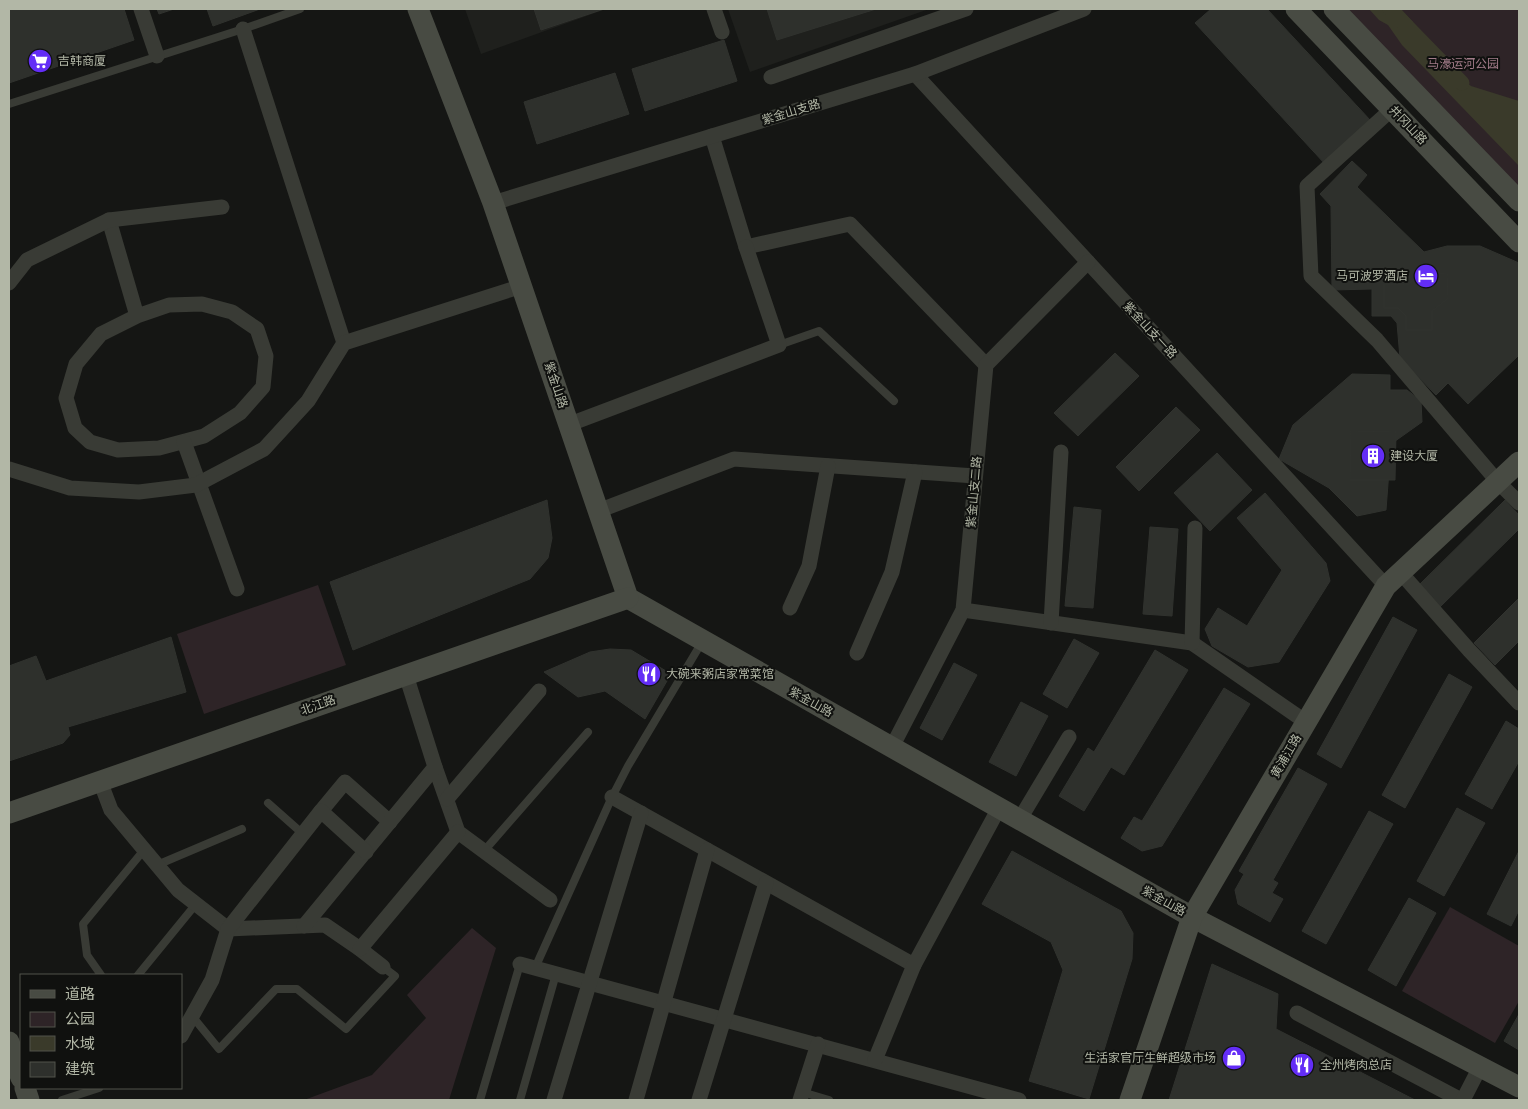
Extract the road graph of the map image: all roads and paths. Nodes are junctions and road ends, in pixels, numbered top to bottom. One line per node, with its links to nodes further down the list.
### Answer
1 (141, 9): 11 (street)
2 (300, 9): 9 (lane)
3 (418, 9): 18 (street, 紫金山路)
4 (714, 9): 10 (street)
5 (966, 9): 13 (street)
6 (1084, 9): 12 (street, 紫金山支路)
7 (1296, 9): 15 (street, 井冈山路)
8 (1334, 9): 17 (street)
9 (243, 29): 11 (lane); 27 (street)
10 (722, 32)
11 (157, 56): 14 (lane)
12 (915, 74): 16 (street, 紫金山支路); 23 (street, 紫金山支一路)
13 (770, 77)
14 (9, 104)
15 (1392, 109): 21 (street, 井冈山路); 39 (street)
16 (712, 136): 18 (street, 紫金山支路); 22 (street)
17 (1519, 201)
18 (493, 203): 25 (street, 紫金山路)
19 (222, 207): 20 (street)
20 (109, 220): 24 (street); 26 (street)
21 (1519, 242)
22 (746, 246): 28 (street); 29 (street)
23 (1088, 262): 29 (street); 43 (street, 紫金山支一路)
24 (9, 283)
25 (522, 286): 27 (street); 31 (street, 紫金山路)
26 (137, 316): 32 (street); 32 (street)
27 (344, 343): 36 (street)
28 (779, 345): 30 (lane); 31 (street)
29 (986, 364): 38 (street, 紫金山支二路)
30 (894, 401)
31 (570, 424): 41 (street, 紫金山路)
32 (184, 442): 44 (street)
33 (1061, 452): 48 (street)
34 (1519, 462): 39 (street, 黄浦江路)
35 (828, 466): 37 (street); 41 (street); 46 (street)
36 (9, 469)
37 (915, 472): 38 (street); 51 (street)
38 (975, 476): 47 (street, 紫金山支二路)
39 (1498, 482): 40 (street); 43 (street, 黄浦江路)
40 (1519, 503)
41 (598, 511): 45 (street, 紫金山路)
42 (1195, 528): 50 (street)
43 (1394, 579): 54 (street, 紫金山支一路); 55 (street, 黄浦江路)
44 (237, 589)
45 (628, 598): 49 (street, 紫金山路); 52 (street, 北江路)
46 (790, 608)
47 (963, 610): 48 (street); 58 (street, 紫金山支二路)
48 (1051, 623): 50 (street)
49 (703, 640): 58 (street, 紫金山路); 61 (lane)
50 (1192, 643): 55 (street)
51 (857, 653)
52 (406, 675): 59 (street); 60 (street, 北江路)
53 (539, 691): 62 (street)
54 (1519, 703)
55 (1306, 722): 81 (street, 黄浦江路)
56 (588, 732): 75 (lane)
57 (1069, 737): 68 (street)
58 (892, 747): 64 (street, 紫金山路)
59 (435, 767): 62 (street); 69 (street)
60 (100, 781): 66 (street, 北江路); 73 (street)
61 (612, 797): 67 (street); 88 (lane)
62 (446, 799): 71 (street)
63 (268, 803): 72 (lane)
64 (999, 808): 68 (street, 紫金山路); 86 (street)
65 (321, 811): 69 (street); 72 (street); 76 (street)
66 (9, 813)
67 (641, 813): 74 (street); 92 (street)
68 (1020, 819): 81 (street, 紫金山路)
69 (390, 822): 76 (street)
70 (242, 829): 77 (lane)
71 (458, 832): 75 (street); 84 (street)
72 (303, 834): 83 (street)
73 (144, 850): 77 (street); 89 (lane)
74 (707, 850): 78 (street); 93 (street)
75 (484, 851): 79 (street)
76 (366, 852): 82 (street)
77 (157, 865): 80 (street)
78 (766, 883): 86 (street); 95 (street)
79 (550, 900)
80 (196, 904): 83 (street); 90 (lane)
81 (1192, 916): 101 (street, 紫金山路); 115 (street, 黄浦江路)
82 (304, 926): 83 (street); 84 (street)
83 (228, 929): 96 (street)
84 (360, 949): 87 (street)
85 (520, 964): 88 (street); 108 (lane)
86 (914, 965): 100 (street)
87 (383, 967): 96 (lane)
88 (535, 968): 91 (street)
89 (100, 974)
90 (139, 974)
91 (556, 974): 92 (street); 109 (lane)
92 (589, 982): 93 (street); 110 (street)
93 (665, 1003): 95 (street); 111 (street)
94 (1297, 1013): 116 (street)
95 (724, 1019): 99 (street); 112 (street)
96 (186, 1021): 97 (street)
97 (182, 1033)
98 (9, 1042): 102 (street)
99 (818, 1044): 100 (street); 106 (street)
100 (874, 1060): 105 (street)
101 (1480, 1066): 103 (street, 紫金山路); 116 (street)
102 (20, 1075)
103 (1519, 1087)
104 (96, 1089): 107 (lane)
105 (970, 1094): 114 (street)
106 (801, 1096): 113 (lane)
107 (62, 1100)
108 (480, 1100)
109 (520, 1100)
110 (554, 1100)
111 (636, 1100)
112 (699, 1100)
113 (829, 1100)
114 (1019, 1100)
115 (1130, 1100)
116 (1462, 1100)

